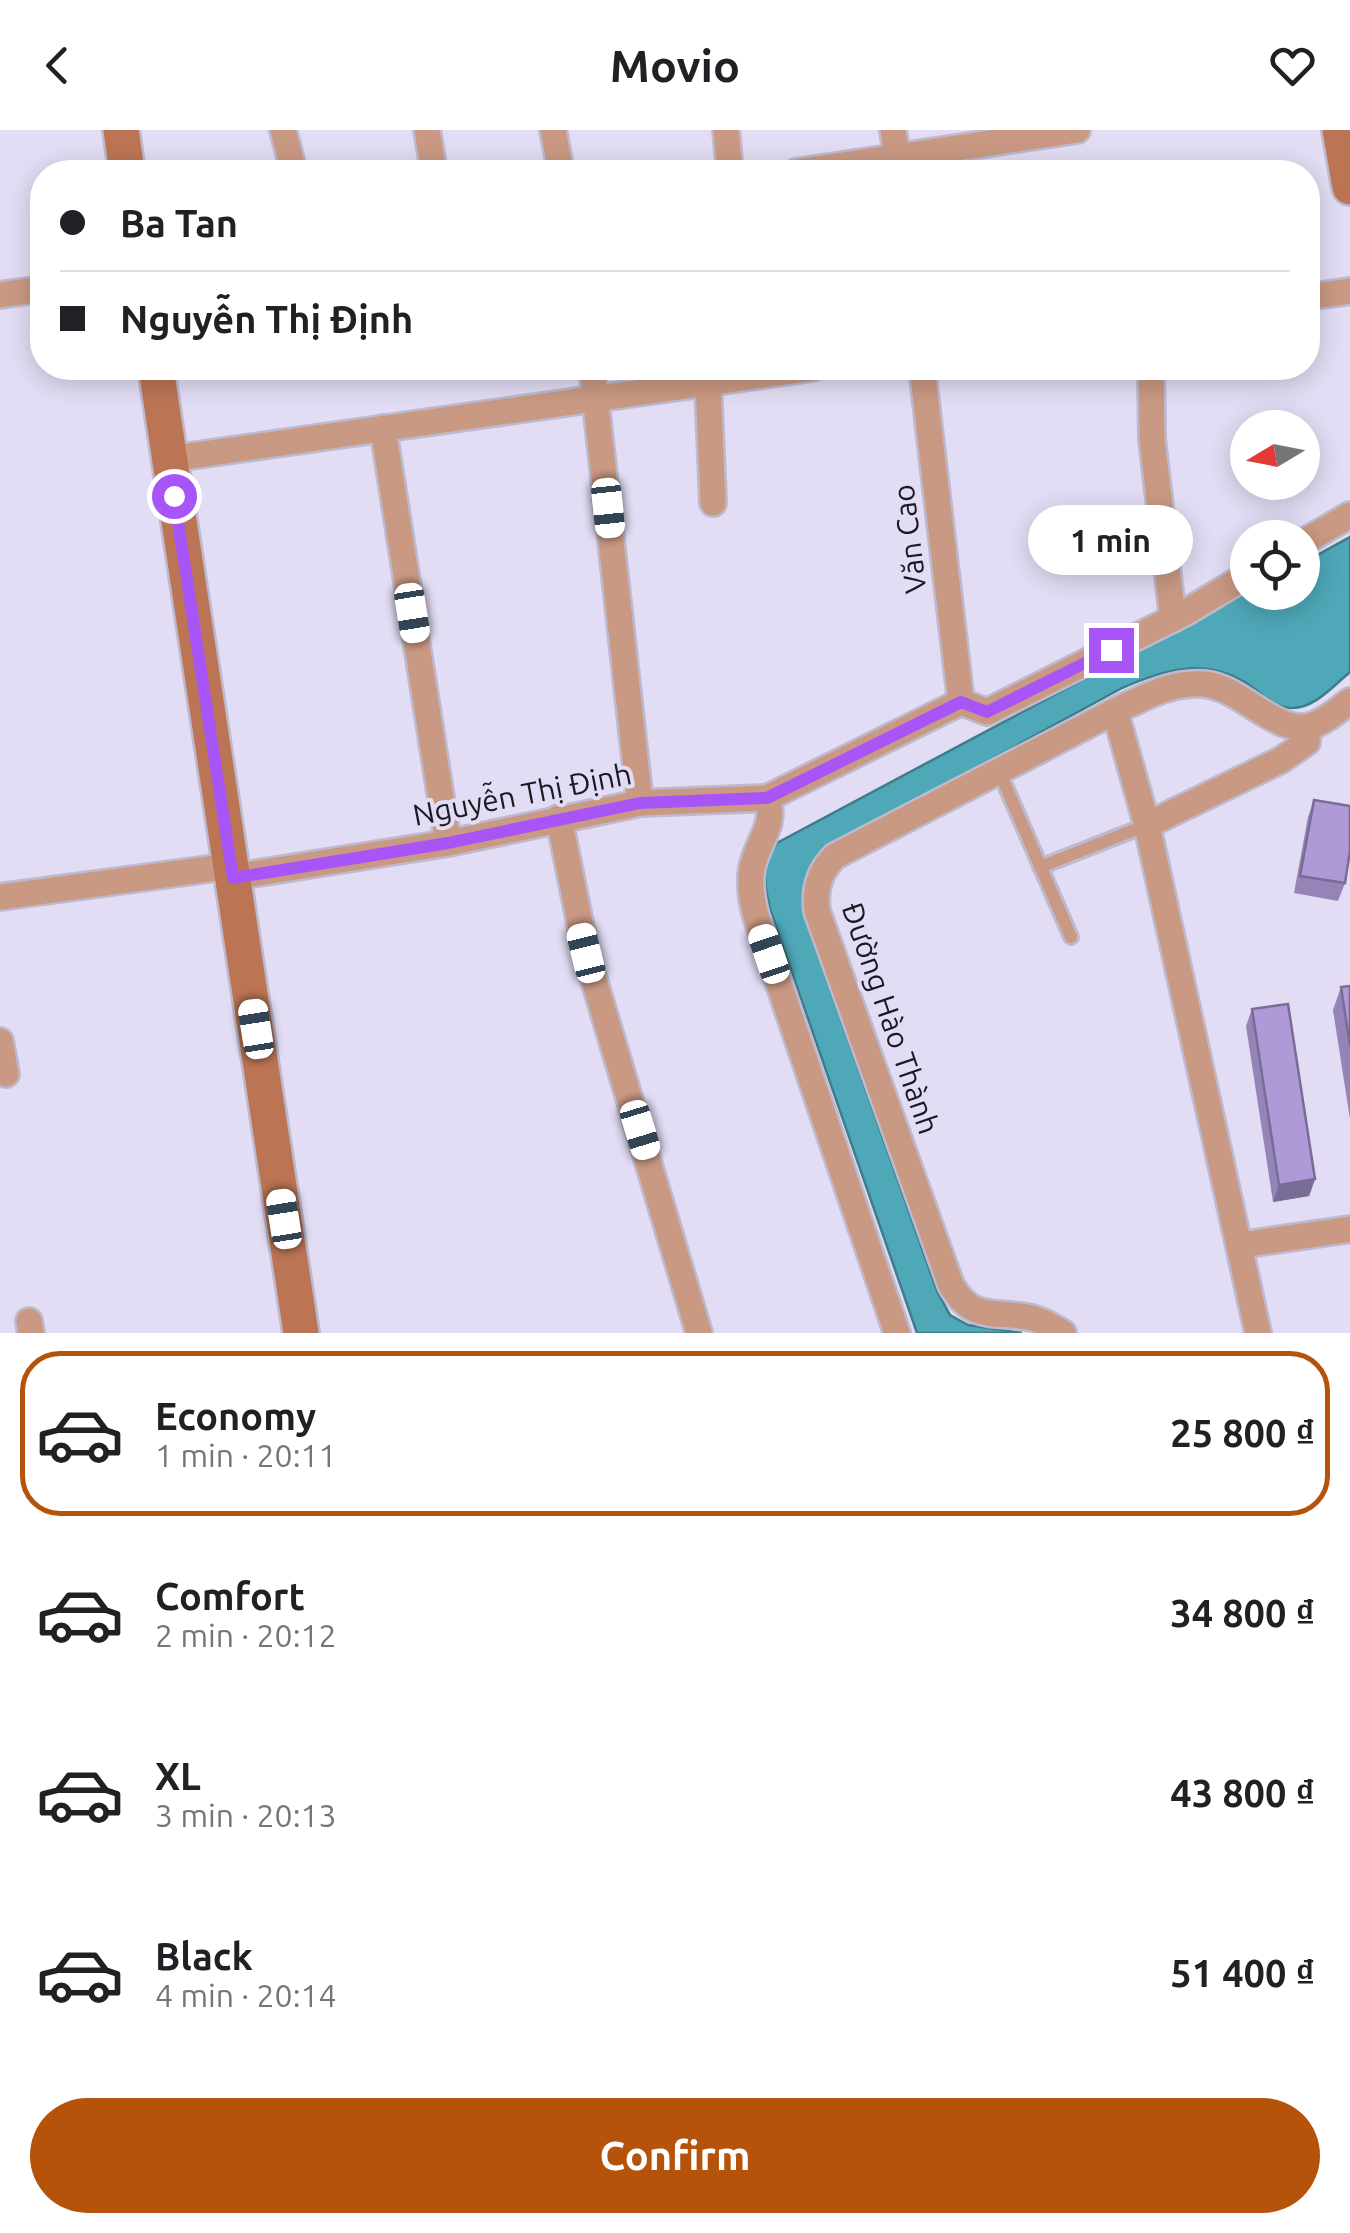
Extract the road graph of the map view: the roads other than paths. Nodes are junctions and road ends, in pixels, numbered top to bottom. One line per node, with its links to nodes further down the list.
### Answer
1 (121, 130): 9 (street)
2 (283, 130): 10 (street)
3 (427, 130): 11 (street)
4 (552, 130): 12 (street)
5 (726, 130): 13 (street)
6 (893, 130): 14 (street)
7 (1077, 130): 15 (street)
8 (1340, 130): 16 (street)
9 (125, 160)
10 (291, 160)
11 (432, 160)
12 (558, 160)
13 (729, 160)
14 (897, 160)
15 (924, 160)
16 (1350, 187)
17 (30, 291): 19 (street)
18 (1350, 291): 20 (street)
19 (0, 295)
20 (1320, 295)
21 (158, 380): 29 (street)
22 (594, 380): 27 (street)
23 (734, 380): 26 (street)
24 (923, 380): 36 (street, Văn Cao)
25 (1151, 380): 34 (street)
26 (708, 384): 27 (street); 30 (street)
27 (596, 397): 28 (street); 41 (street)
28 (383, 428): 29 (street); 44 (street)
29 (169, 459): 46 (street)
30 (714, 503)
31 (1350, 514): 32 (street)
32 (1320, 532)
33 (1230, 586): 34 (street, Nguyễn Thị Định)
34 (1173, 618): 36 (street, Nguyễn Thị Định)
35 (1350, 701): 38 (street)
36 (961, 702): 40 (street, Nguyễn Thị Định)
37 (1115, 711): 38 (street, Đường Hào Thành); 39 (street, Đường Hào Thành); 43 (street)
38 (1308, 727): 43 (street)
39 (999, 771): 45 (lane); 56 (street, Đường Hào Thành)
40 (767, 798): 41 (street, Nguyễn Thị Định); 55 (street)
41 (640, 803): 42 (street, Nguyễn Thị Định)
42 (558, 818): 44 (street, Nguyễn Thị Định); 54 (street)
43 (1147, 826): 45 (lane); 52 (street)
44 (448, 843): 46 (street, Nguyễn Thị Định)
45 (1040, 867): 48 (lane)
46 (232, 872): 47 (street, Nguyễn Thị Định); 53 (street)
47 (0, 897)
48 (1070, 936)
49 (0, 1041): 50 (street)
50 (6, 1074)
51 (1350, 1229): 52 (street)
52 (1241, 1245): 57 (street)
53 (301, 1333)
54 (700, 1333)
55 (897, 1333)
56 (1063, 1333)
57 (1258, 1333)

